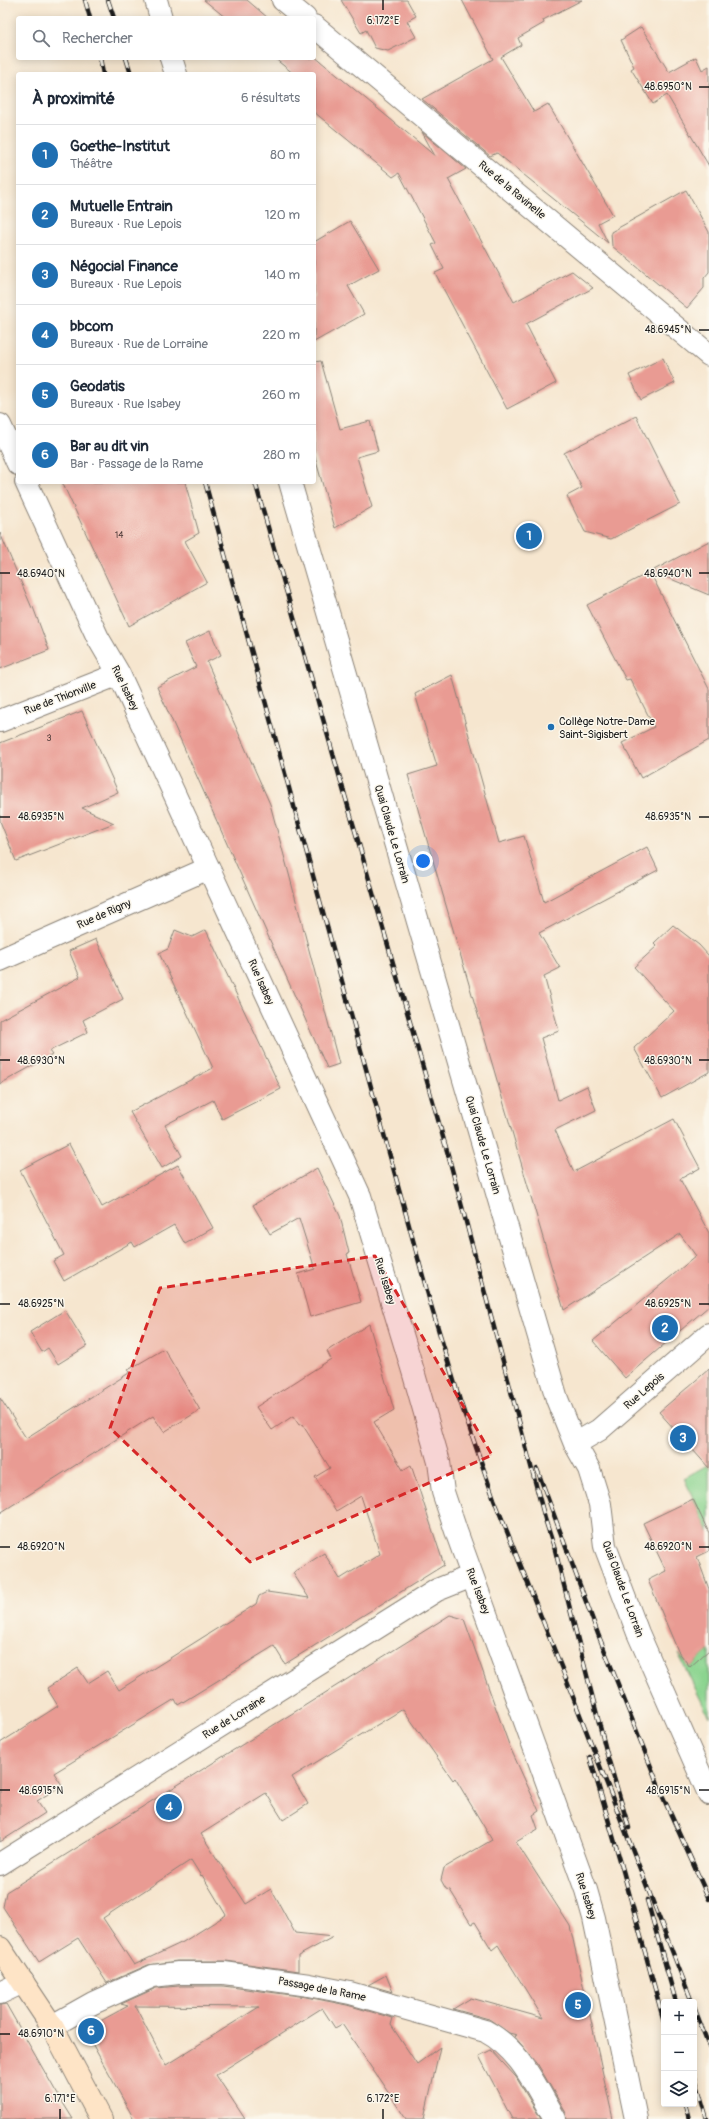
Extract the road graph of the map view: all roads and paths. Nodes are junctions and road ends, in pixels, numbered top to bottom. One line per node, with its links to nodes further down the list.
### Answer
1 (156, 0): 3 (street)
2 (283, 0): 4 (street)
3 (160, 16)
4 (303, 16)
5 (316, 28): 8 (street, Rue de la Ravinelle)
6 (172, 60): 7 (street)
7 (175, 72)
8 (709, 355)
9 (0, 425): 10 (street)
10 (16, 460)
11 (27, 484): 13 (street, Rue Isabey)
12 (291, 484): 18 (street, Quai Claude Le Lorrain)
13 (119, 674): 14 (street, Rue de Thionville); 15 (street, Rue Isabey)
14 (0, 721)
15 (209, 868): 16 (street, Rue de Rigny); 19 (street, Rue Isabey)
16 (0, 960)
17 (709, 1334): 18 (street, Rue Lepois)
18 (575, 1444): 20 (street, Quai Claude Le Lorrain)
19 (472, 1576): 21 (street, Rue de Lorraine); 28 (street, Rue Isabey)
20 (709, 1794)
21 (0, 1864)
22 (0, 1948): 23 (main road)
23 (23, 1982): 24 (street); 25 (main road)
24 (0, 1993)
25 (52, 2026): 26 (main road); 27 (street, Passage de la Rame)
26 (101, 2119)
27 (555, 2119)
28 (636, 2119)

